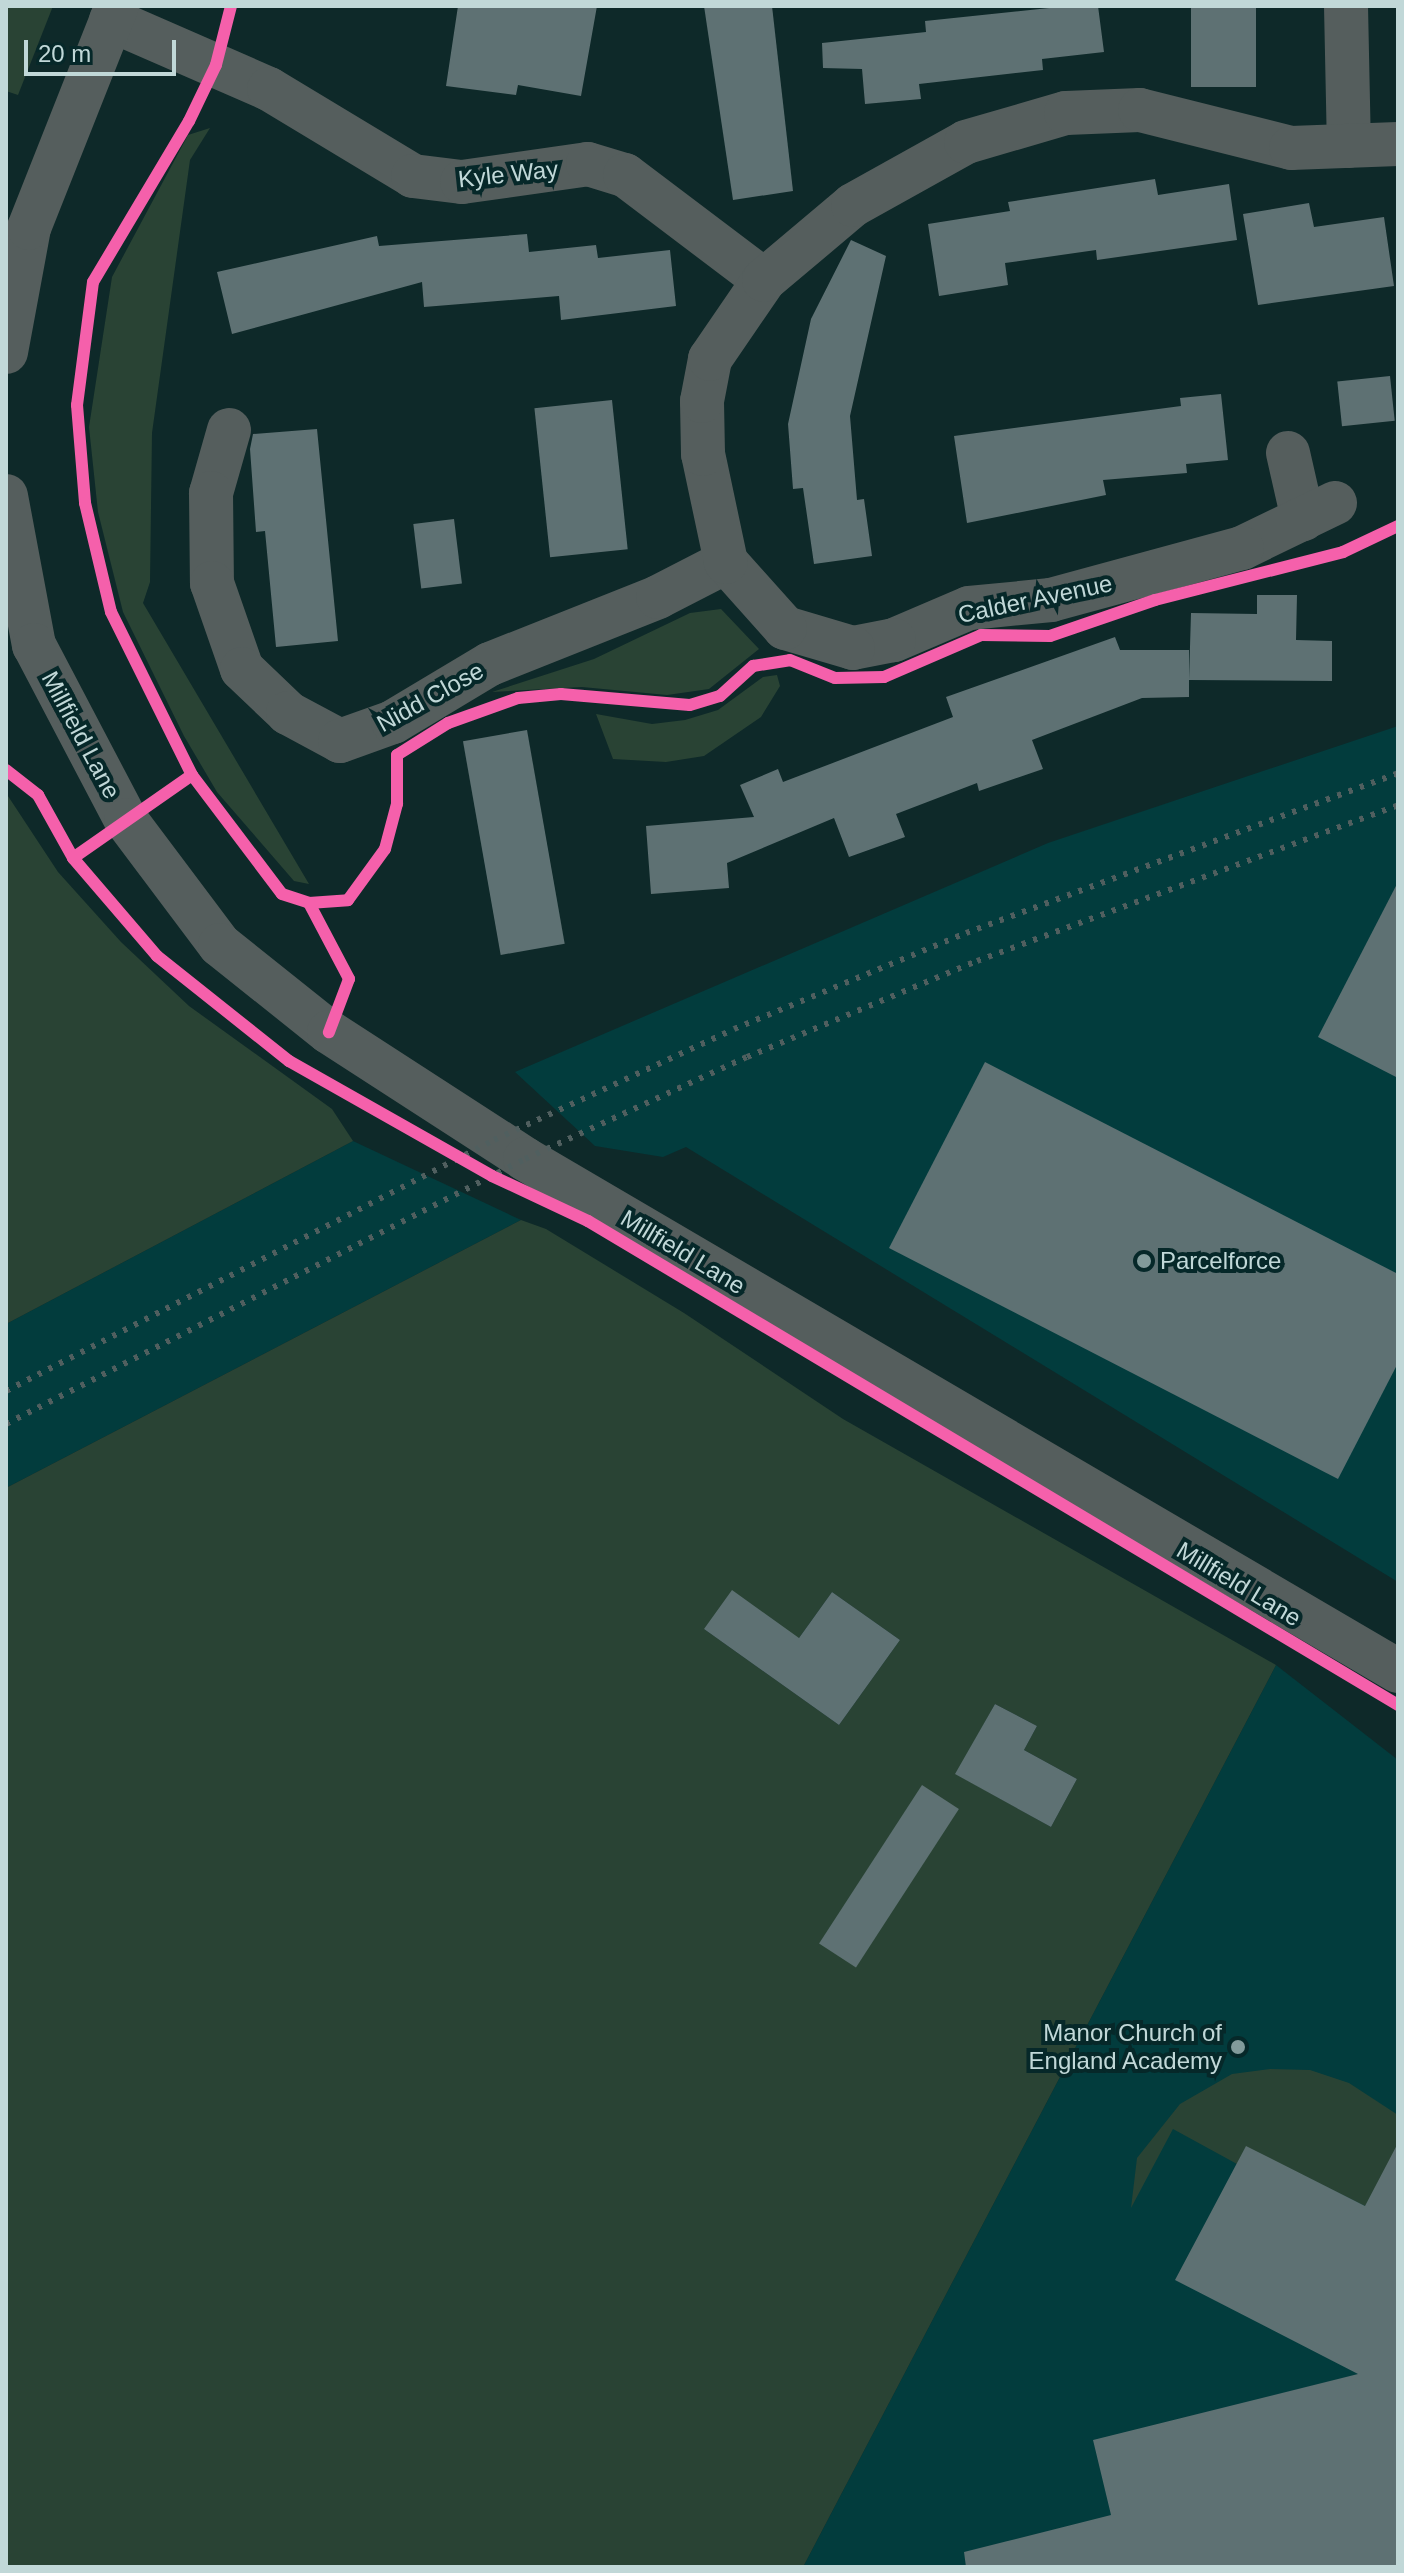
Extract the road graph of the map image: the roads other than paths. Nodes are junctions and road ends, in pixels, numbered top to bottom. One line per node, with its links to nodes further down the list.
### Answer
1 (1346, 6): 4 (street)
2 (114, 13): 5 (street, Kyle Way); 6 (street)
3 (1398, 144): 4 (street, Calder Avenue)
4 (1349, 146): 5 (street, Calder Avenue)
5 (764, 280): 10 (street, Calder Avenue)
6 (6, 352)
7 (229, 430): 10 (street, Nidd Close)
8 (1288, 453): 10 (street, Calder Avenue)
9 (6, 496): 11 (street, Millfield Lane)
10 (726, 562)
11 (20, 652): 12 (street, Millfield Lane)
12 (1398, 1671)

